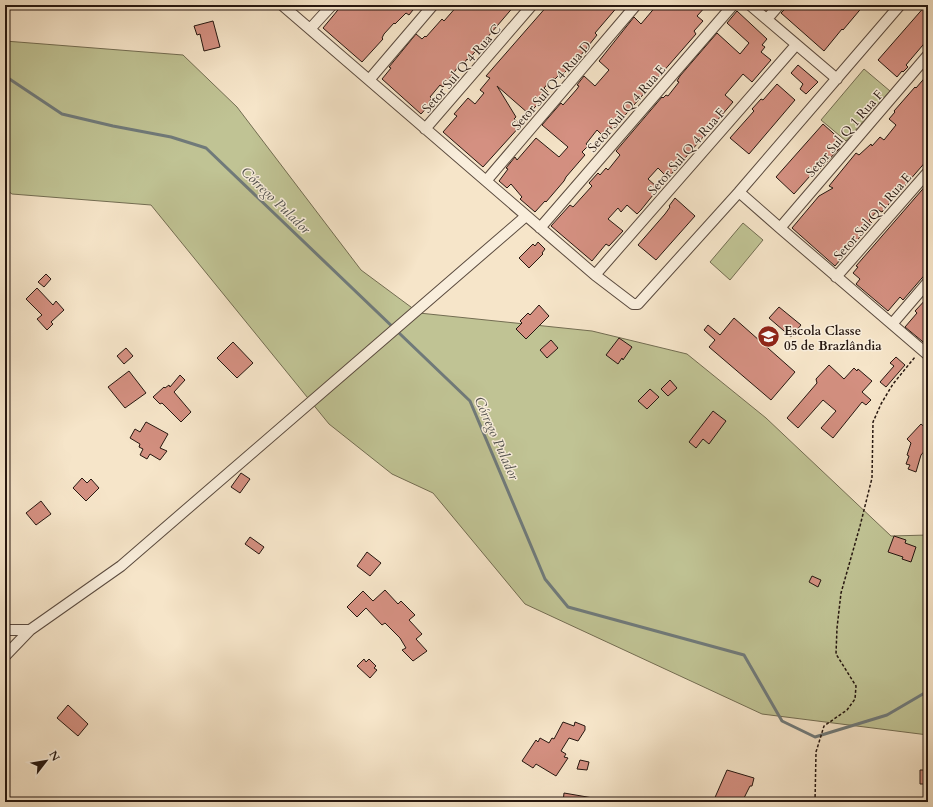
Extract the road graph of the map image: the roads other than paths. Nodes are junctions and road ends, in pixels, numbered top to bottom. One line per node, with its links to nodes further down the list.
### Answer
1 (282, 5): 11 (street)
2 (332, 5): 11 (street)
3 (433, 5): 15 (street)
4 (532, 5): 16 (street, Setor Sul Q 4 Rua C)
5 (636, 5): 18 (street, Setor Sul Q 4 Rua D)
6 (733, 5): 21 (street, Setor Sul Q 4 Rua E)
7 (750, 5): 10 (street)
8 (779, 5): 10 (street)
9 (900, 5): 14 (street)
10 (767, 19): 12 (street)
11 (310, 29): 15 (street)
12 (796, 45): 14 (street); 23 (street, Setor Sul Q 4 Rua F)
13 (928, 55): 22 (street, Setor Sul Q 1 Rua F)
14 (837, 79): 19 (street)
15 (369, 80): 16 (street)
16 (425, 129): 18 (street)
17 (928, 172): 24 (street, Setor Sul Q 1 Rua E)
18 (486, 181): 20 (street)
19 (739, 192): 22 (street); 23 (street)
20 (526, 216): 21 (street); 29 (street)
21 (540, 228): 23 (street)
22 (780, 228): 24 (street)
23 (595, 275)
24 (836, 276): 26 (street)
25 (928, 282): 26 (street)
26 (892, 324): 27 (street)
27 (925, 352)
28 (5, 630): 29 (street)
29 (30, 630): 30 (street)
30 (5, 656)

